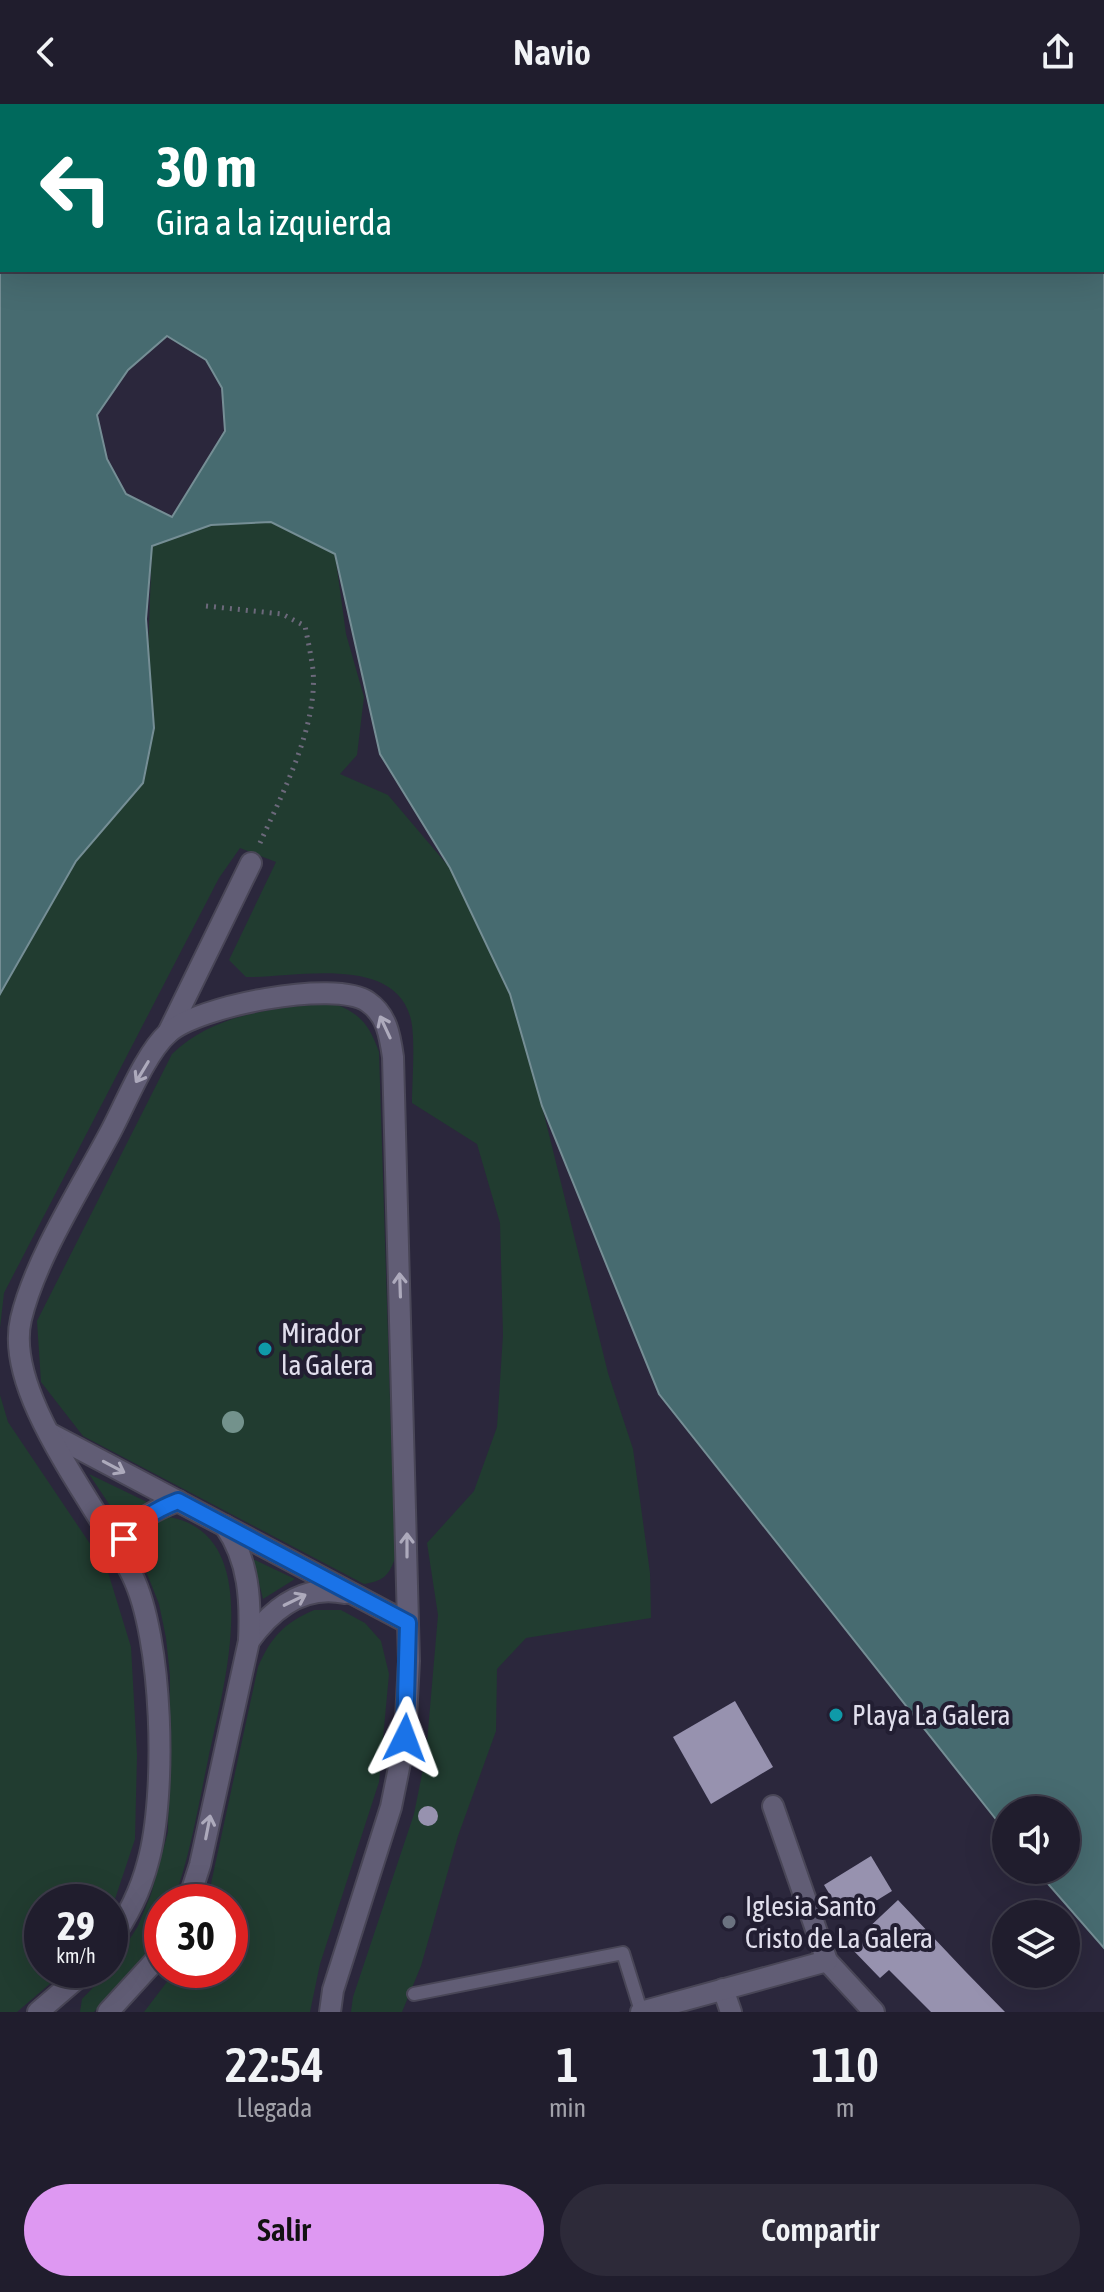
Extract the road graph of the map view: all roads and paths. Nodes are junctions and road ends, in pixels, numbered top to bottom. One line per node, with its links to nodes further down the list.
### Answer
1 (206, 606): 2 (path)
2 (251, 863): 3 (street)
3 (168, 1033): 4 (street, one-way to 4); 9 (street, one-way to 3)
4 (50, 1433): 5 (street, one-way to 5); 7 (street)
5 (178, 1501): 6 (street); 7 (street)
6 (224, 1525): 8 (street); 10 (street)
7 (121, 1554): 13 (street)
8 (356, 1595): 9 (street); 10 (street, one-way to 8)
9 (408, 1623): 21 (street)
10 (249, 1641): 12 (street, one-way to 10)
11 (773, 1806): 14 (street)
12 (194, 1884)
13 (128, 1911)
14 (827, 1961): 17 (street); 24 (street)
15 (144, 1973): 20 (street)
16 (69, 1988): 19 (street)
17 (723, 1989): 22 (street); 23 (street)
18 (414, 1994): 22 (lane)
19 (48, 2009)
20 (108, 2012)
21 (330, 2012)
22 (641, 2012)
23 (731, 2012)
24 (874, 2012)

